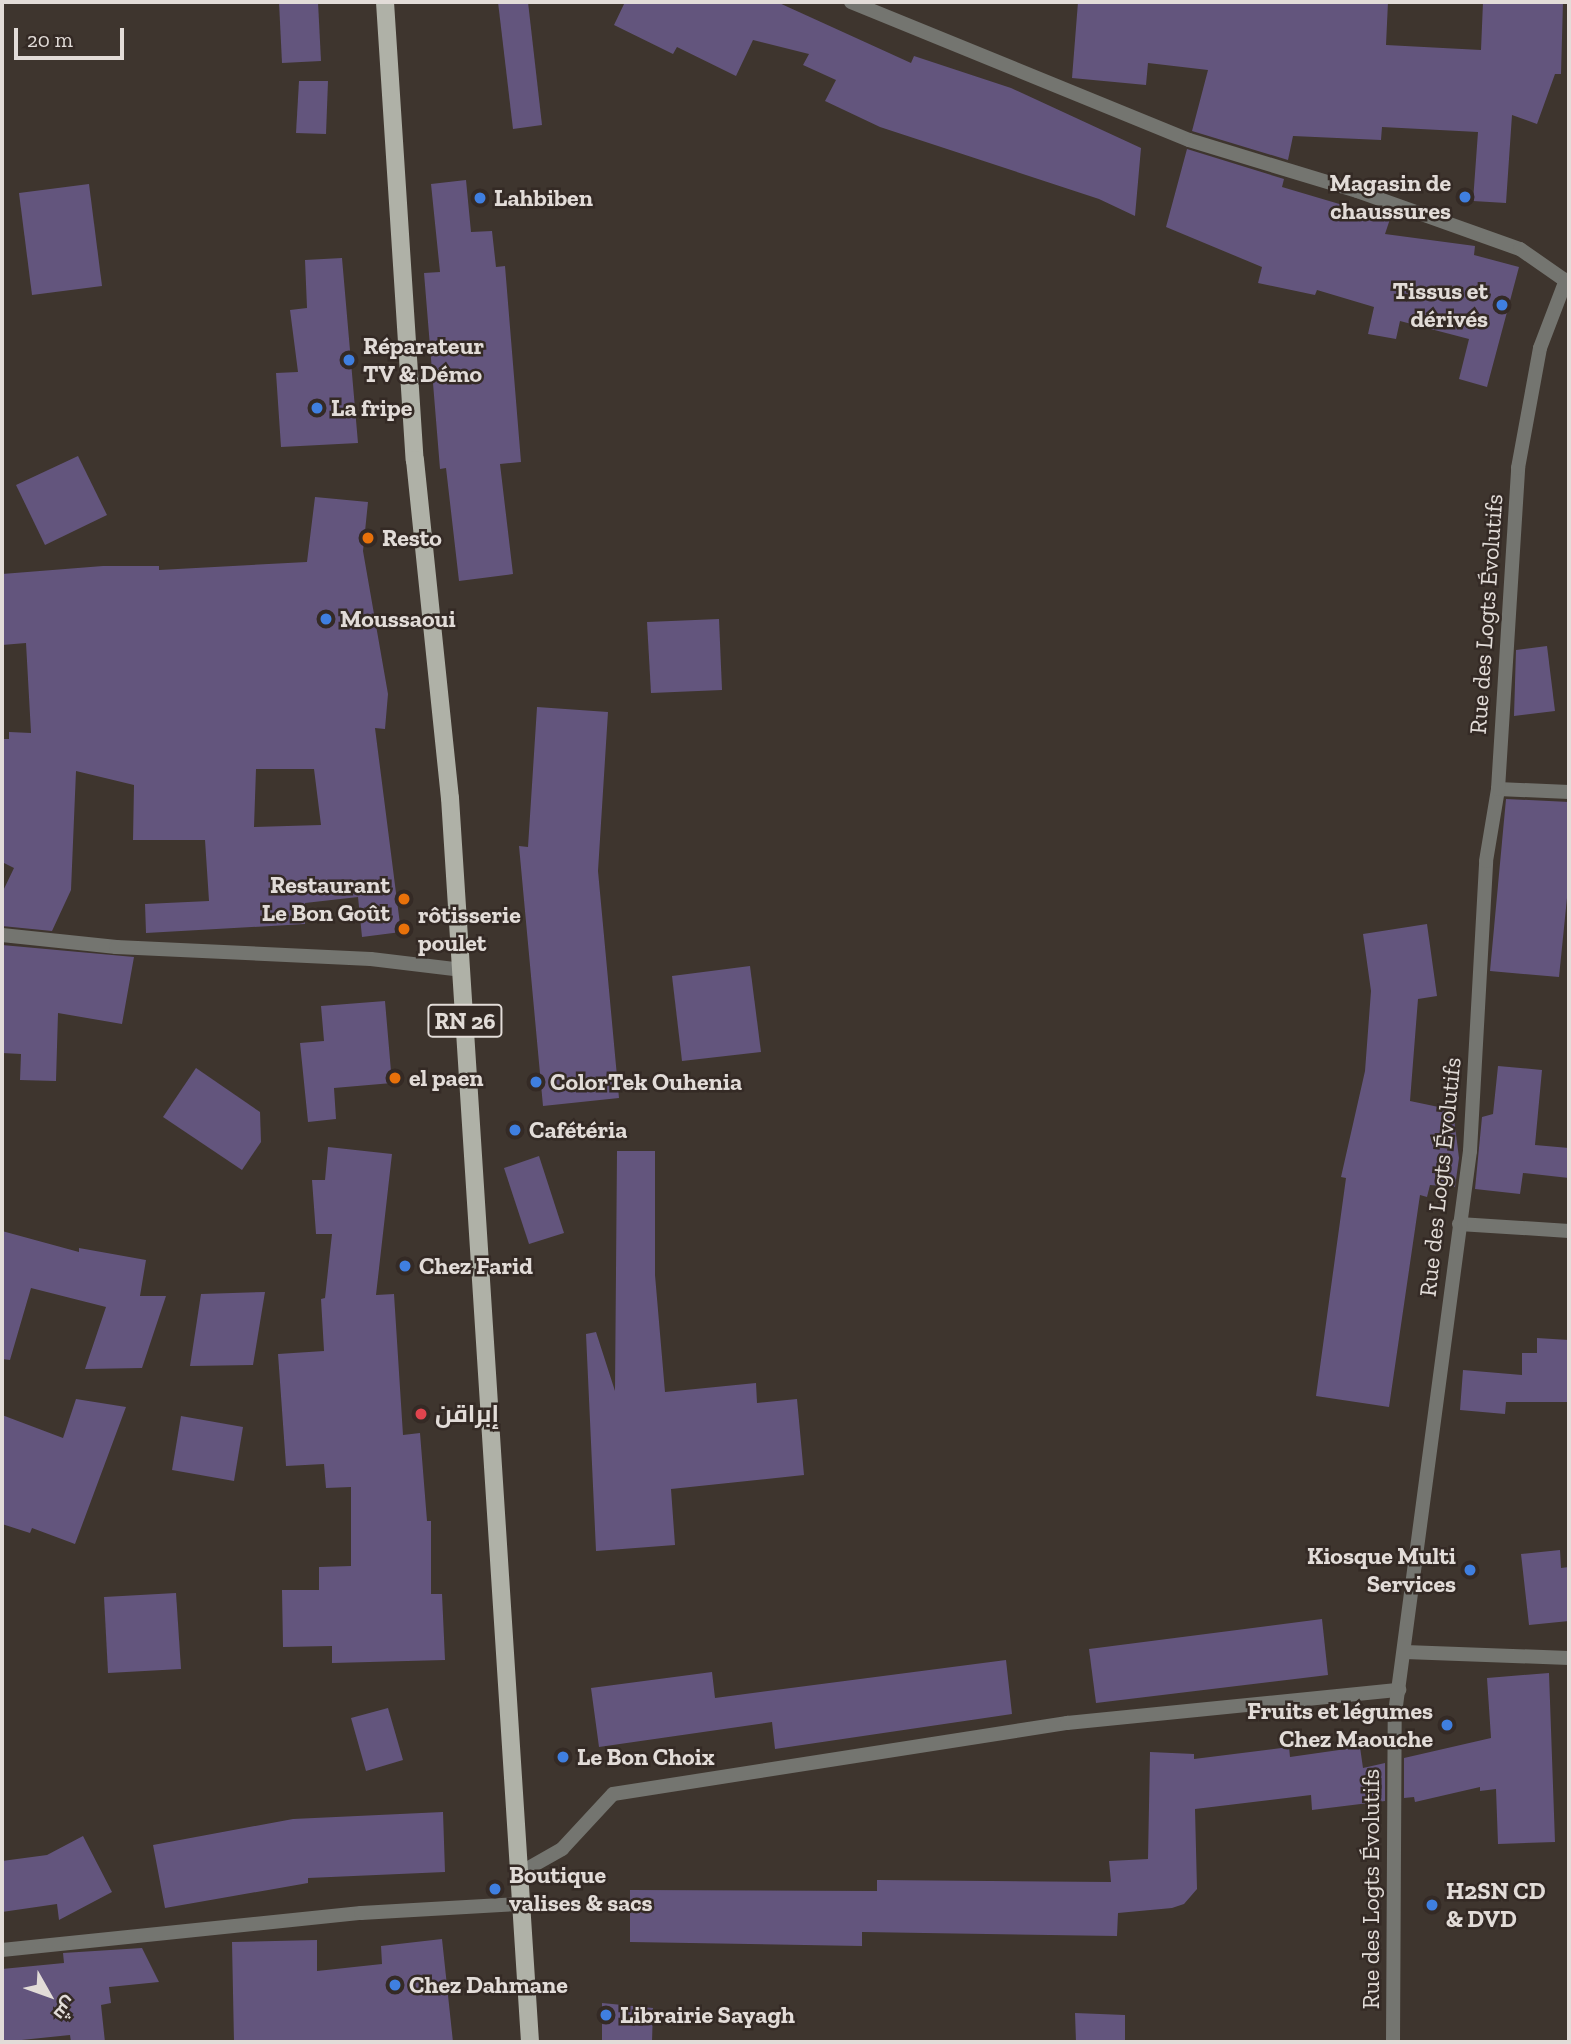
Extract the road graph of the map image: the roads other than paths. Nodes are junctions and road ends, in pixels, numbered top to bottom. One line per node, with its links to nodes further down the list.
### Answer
1 (385, 2): 7 (main road, RN 26)
2 (851, 2): 3 (street)
3 (1567, 281): 4 (street, Rue des Logts Évolutifs)
4 (1498, 789): 5 (street); 8 (street, Rue des Logts Évolutifs)
5 (1569, 792)
6 (2, 935): 7 (street)
7 (462, 970): 13 (main road, RN 26)
8 (1459, 1224): 9 (street); 10 (street, Rue des Logts Évolutifs)
9 (1569, 1231)
10 (1405, 1652): 11 (street); 12 (street, Rue des Logts Évolutifs)
11 (1569, 1658)
12 (1399, 1690): 13 (street); 17 (street, Rue des Logts Évolutifs)
13 (518, 1874): 14 (main road, RN 26)
14 (519, 1904): 15 (street); 16 (main road, RN 26)
15 (2, 1950)
16 (530, 2042)
17 (1392, 2042)

